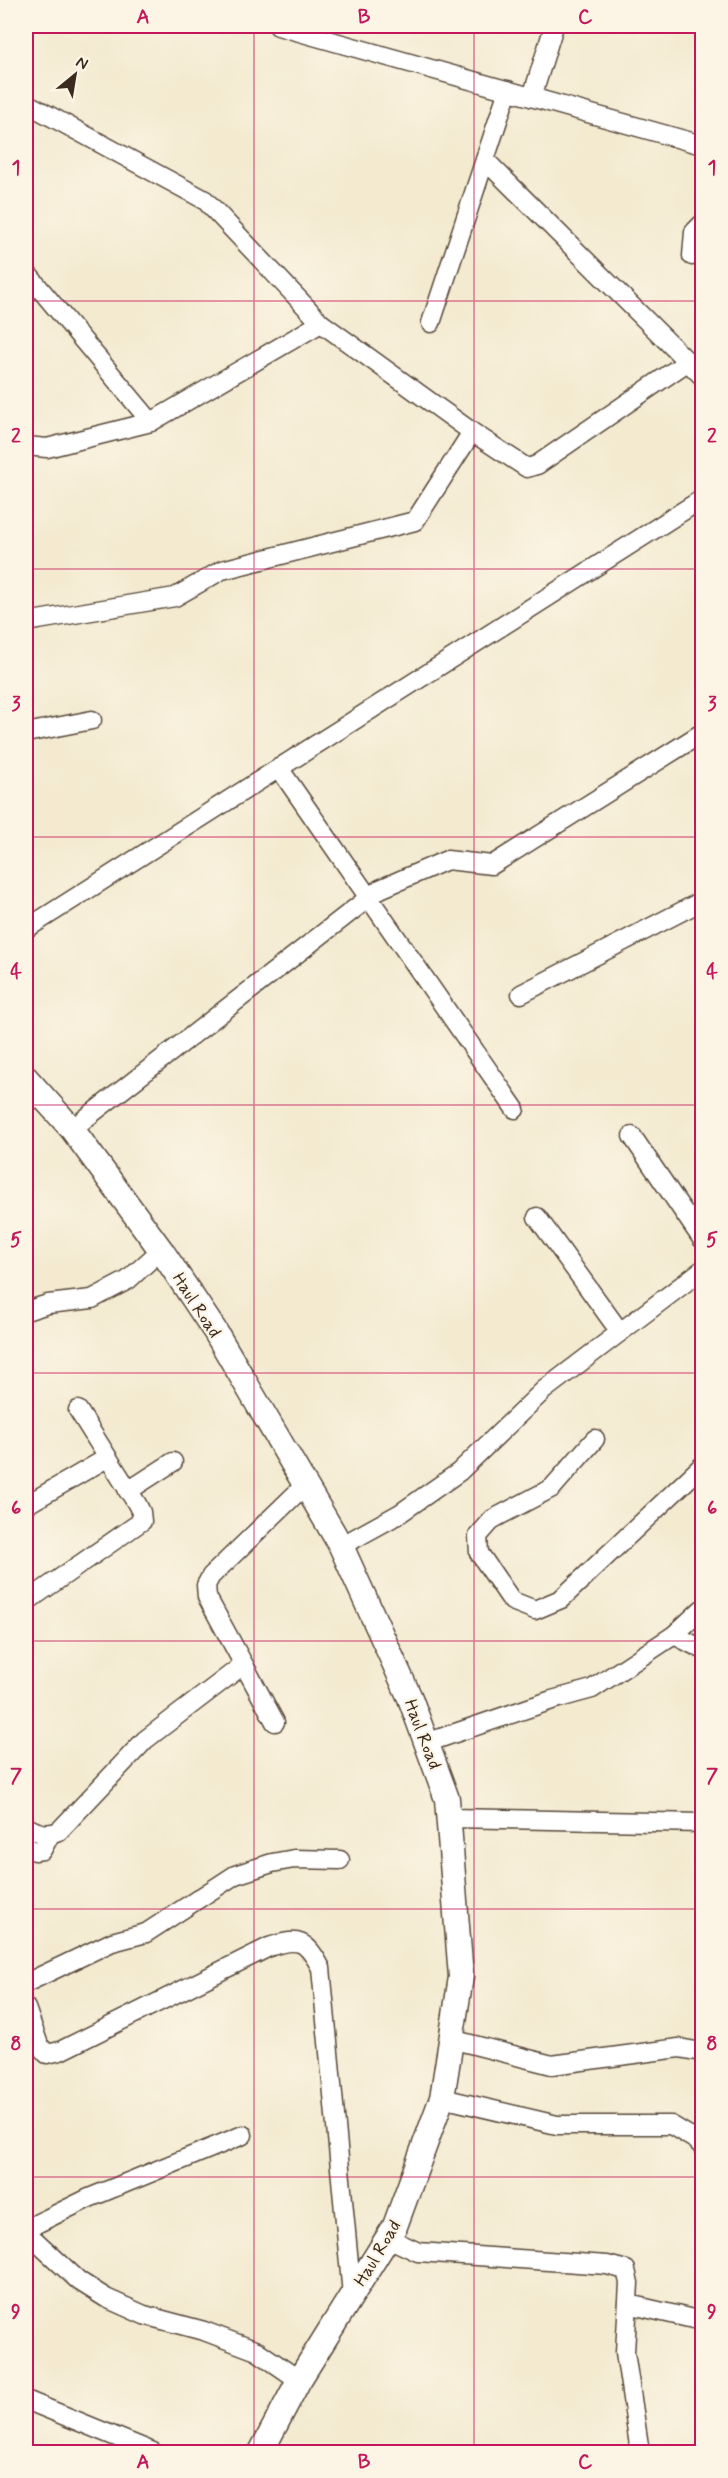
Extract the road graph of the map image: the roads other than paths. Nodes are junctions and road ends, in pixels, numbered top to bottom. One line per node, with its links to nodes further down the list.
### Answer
1 (278, 26): 3 (street)
2 (554, 26): 4 (street)
3 (508, 90): 4 (street); 7 (street)
4 (532, 97): 6 (street)
5 (26, 103): 11 (street)
6 (702, 145)
7 (485, 160): 12 (street); 13 (street)
8 (702, 224): 9 (street)
9 (692, 256)
10 (26, 272): 15 (street)
11 (321, 323): 15 (street); 16 (street)
12 (431, 323)
13 (687, 362): 14 (street); 16 (street)
14 (702, 376)
15 (151, 422): 17 (street)
16 (472, 432): 19 (street)
17 (26, 446)
18 (702, 499): 23 (street)
19 (26, 622)
20 (92, 720): 21 (street)
21 (26, 733)
22 (702, 733): 24 (street)
23 (279, 768): 24 (street); 26 (street)
24 (369, 898): 29 (street); 30 (street)
25 (702, 901): 27 (street)
26 (26, 928)
27 (521, 994)
28 (31, 1092): 30 (main road, Haul Road)
29 (515, 1108)
30 (72, 1129): 34 (main road, Haul Road)
31 (632, 1136): 33 (street)
32 (537, 1217): 37 (street)
33 (702, 1239)
34 (161, 1251): 36 (street); 43 (main road, Haul Road)
35 (702, 1270): 37 (street)
36 (26, 1311)
37 (620, 1332): 46 (street)
38 (78, 1410): 40 (street)
39 (595, 1439): 42 (street)
40 (107, 1458): 44 (street); 45 (street)
41 (173, 1462): 44 (street)
42 (702, 1466)
43 (304, 1486): 46 (main road, Haul Road); 51 (street)
44 (128, 1491): 47 (street)
45 (26, 1505)
46 (341, 1546): 53 (main road, Haul Road)
47 (26, 1602)
48 (702, 1609): 49 (street)
49 (674, 1635): 50 (street); 53 (street)
50 (702, 1649)
51 (243, 1665): 52 (street); 57 (street)
52 (274, 1722)
53 (426, 1743): 54 (main road, Haul Road)
54 (449, 1818): 55 (street); 62 (main road, Haul Road)
55 (702, 1823)
56 (26, 1826): 57 (street)
57 (50, 1835): 58 (street)
58 (26, 1847)
59 (340, 1860): 60 (street)
60 (26, 1983)
61 (26, 2008): 69 (street)
62 (451, 2039): 63 (street); 64 (main road, Haul Road)
63 (702, 2052)
64 (442, 2098): 66 (street); 68 (main road, Haul Road)
65 (243, 2135): 67 (street)
66 (702, 2146)
67 (26, 2230): 72 (street)
68 (388, 2238): 69 (main road, Haul Road); 70 (street)
69 (352, 2295): 72 (main road, Haul Road)
70 (628, 2304): 71 (street); 76 (street)
71 (702, 2321)
72 (299, 2380): 75 (main road, Haul Road)
73 (26, 2400): 74 (street)
74 (153, 2452)
75 (261, 2452)
76 (640, 2452)

